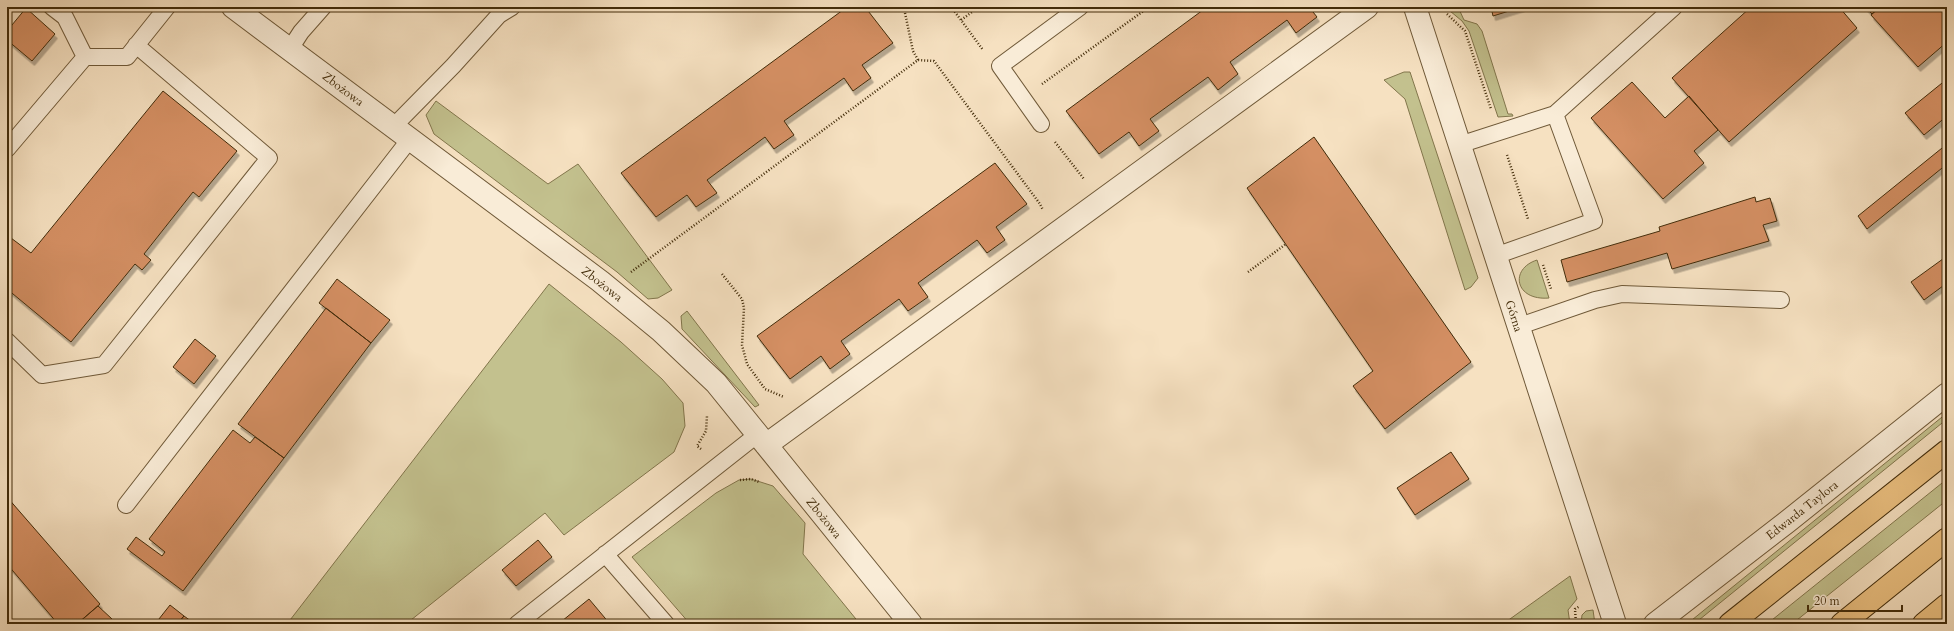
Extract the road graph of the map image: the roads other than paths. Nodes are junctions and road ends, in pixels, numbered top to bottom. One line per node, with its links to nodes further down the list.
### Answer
1 (52, 7): 12 (lane)
2 (167, 7): 10 (lane)
3 (233, 7): 11 (street, Zbożowa)
4 (323, 7): 11 (lane)
5 (512, 7): 15 (lane)
6 (1080, 7): 14 (lane)
7 (1367, 7): 23 (street)
8 (1415, 7): 16 (street, Górna)
9 (1674, 7): 13 (lane)
10 (136, 45): 12 (lane); 21 (lane)
11 (290, 49): 15 (street, Zbożowa)
12 (85, 57): 17 (lane)
13 (1555, 114): 16 (lane); 18 (lane)
14 (1041, 124)
15 (402, 133): 23 (street, Zbożowa); 25 (lane)
16 (1459, 145): 18 (street, Górna)
17 (7, 149)
18 (1495, 256): 20 (street, Górna)
19 (1781, 300): 20 (lane)
20 (1518, 327): 32 (street, Górna)
21 (7, 340)
22 (1947, 394): 33 (street, Edwarda Taylora)
23 (762, 440): 27 (lane); 31 (street, Zbożowa)
24 (1947, 452): 34 (highway)
25 (126, 505)
26 (1947, 539): 35 (highway)
27 (605, 554): 29 (lane); 30 (lane)
28 (1947, 605): 36 (highway)
29 (517, 624)
30 (666, 624)
31 (911, 624)
32 (1615, 624)
33 (1655, 624)
34 (1730, 624)
35 (1842, 624)
36 (1924, 624)

